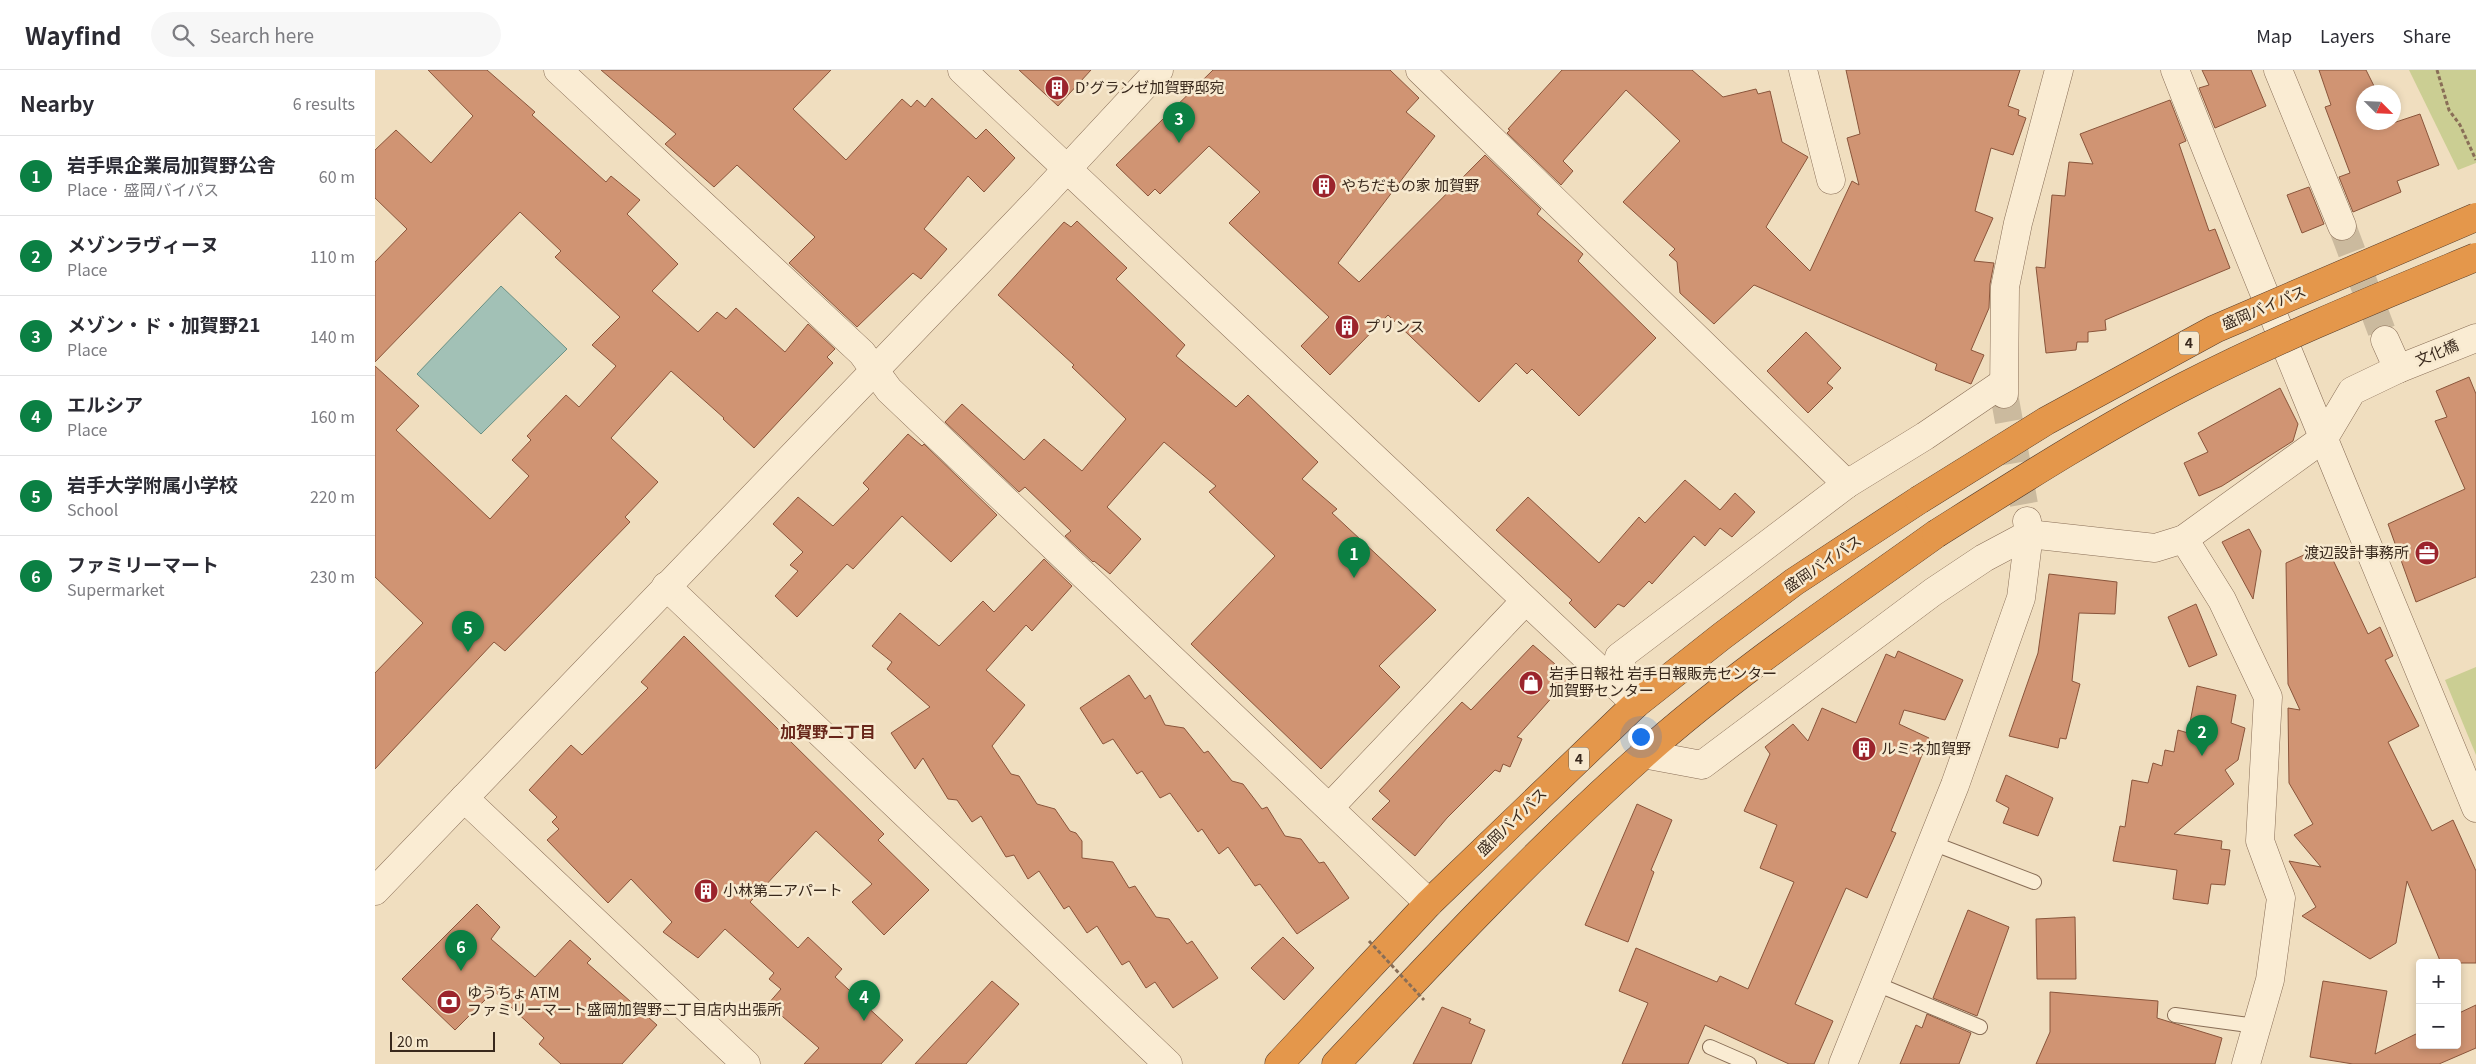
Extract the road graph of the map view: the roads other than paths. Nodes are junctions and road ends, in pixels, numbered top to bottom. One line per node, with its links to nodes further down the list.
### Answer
1 (558, 70): 16 (street)
2 (962, 70): 9 (street)
3 (1159, 70): 9 (street)
4 (1420, 70): 19 (street)
5 (1803, 70): 10 (street)
6 (2059, 70): 19 (street)
7 (2175, 70): 18 (street)
8 (2278, 70): 12 (street)
9 (1066, 170): 16 (street); 23 (street)
10 (1831, 180)
11 (2476, 217): 24 (highway, 盛岡バイパス / 4, bridge)
12 (2342, 226)
13 (2476, 257): 25 (highway, 4, bridge)
14 (2476, 338): 17 (street, 文化橋)
15 (2385, 340): 17 (street)
16 (874, 368): 22 (street); 27 (street)
17 (2398, 369): 18 (street, 文化橋)
18 (2324, 438): 21 (street); 28 (street)
19 (1847, 484): 24 (street)
20 (2028, 528): 21 (street); 25 (street); 29 (street)
21 (2184, 539): 35 (street)
22 (666, 586): 26 (street); 39 (street)
23 (1525, 601): 24 (street); 27 (street)
24 (1636, 704): 32 (highway, 盛岡バイパス / 4)
25 (1643, 754): 41 (highway, 4)
26 (464, 798): 31 (street); 38 (street)
27 (1330, 807): 32 (street)
28 (2476, 808)
29 (1932, 843): 30 (lane); 33 (street)
30 (2034, 882)
31 (375, 891)
32 (1429, 902): 40 (highway, 盛岡バイパス / 4)
33 (1874, 983): 36 (lane); 43 (street)
34 (2175, 1015): 35 (lane)
35 (2256, 1026): 44 (street)
36 (1980, 1027)
37 (1710, 1047): 42 (lane)
38 (746, 1064)
39 (1169, 1064)
40 (1279, 1064)
41 (1336, 1064)
42 (1749, 1064)
43 (1843, 1064)
44 (2246, 1064)

